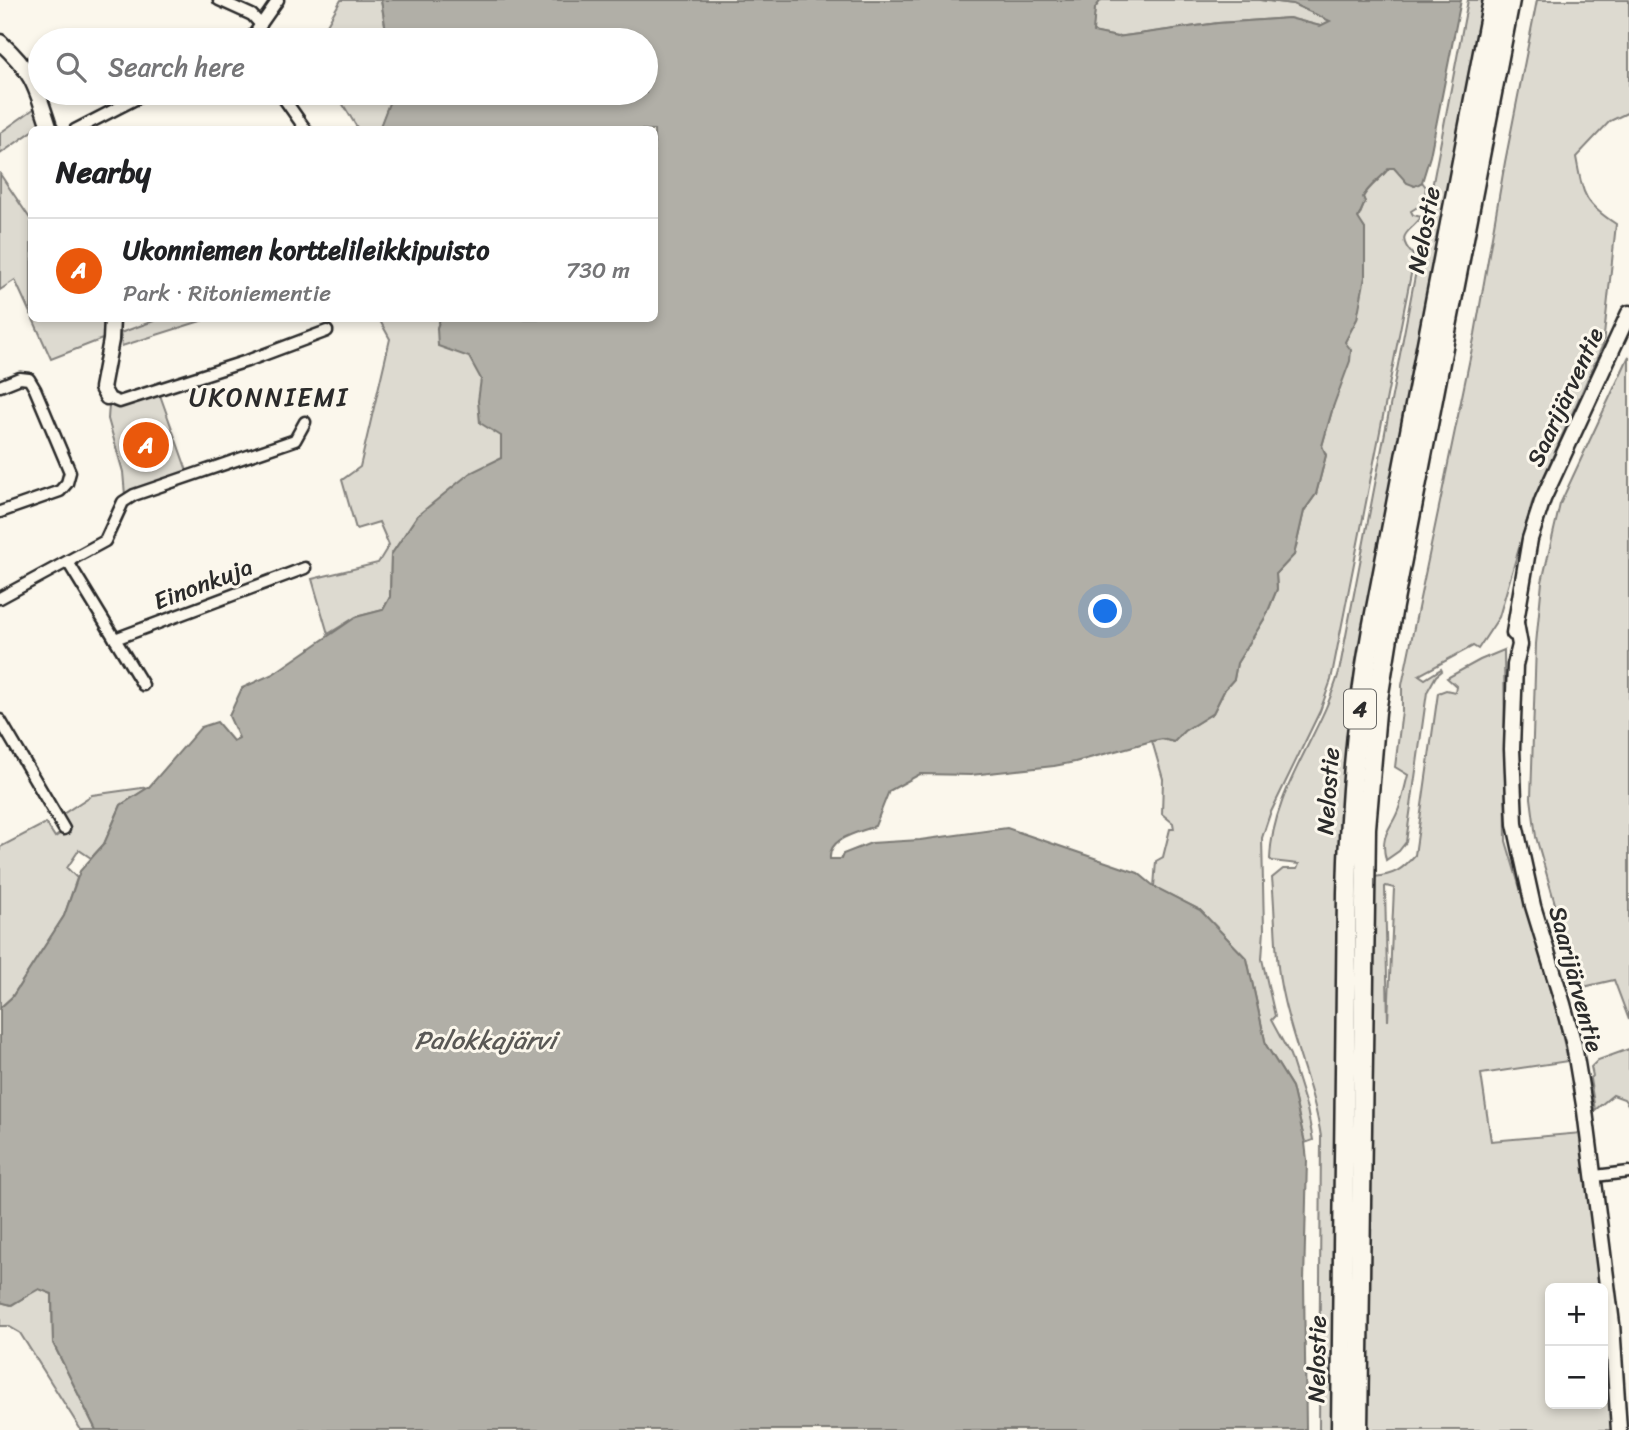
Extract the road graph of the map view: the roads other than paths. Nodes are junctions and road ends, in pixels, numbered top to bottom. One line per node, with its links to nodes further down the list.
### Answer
1 (219, 0): 5 (street)
2 (278, 0): 5 (street)
3 (1493, 0): 31 (highway, Nelostie / 4)
4 (1510, 0): 32 (highway, Nelostie / 4)
5 (261, 25): 6 (street)
6 (259, 28)
7 (0, 42): 8 (main road)
8 (28, 71)
9 (42, 105): 12 (main road)
10 (124, 105): 13 (street)
11 (288, 105): 14 (street)
12 (49, 126)
13 (83, 126)
14 (303, 126)
15 (1629, 313): 30 (main road, Saarijärventie)
16 (113, 322): 19 (main road)
17 (327, 331): 19 (street)
18 (0, 386): 21 (street)
19 (107, 397)
20 (305, 422): 22 (street)
21 (0, 512)
22 (68, 562): 24 (street); 25 (street)
23 (305, 568): 25 (street, Einonkuja)
24 (0, 598)
25 (116, 639): 26 (street)
26 (144, 685)
27 (0, 720): 28 (street)
28 (64, 829)
29 (1629, 1172): 30 (street)
30 (1595, 1176): 33 (main road, Saarijärventie)
31 (1341, 1430)
32 (1358, 1430)
33 (1619, 1430)

